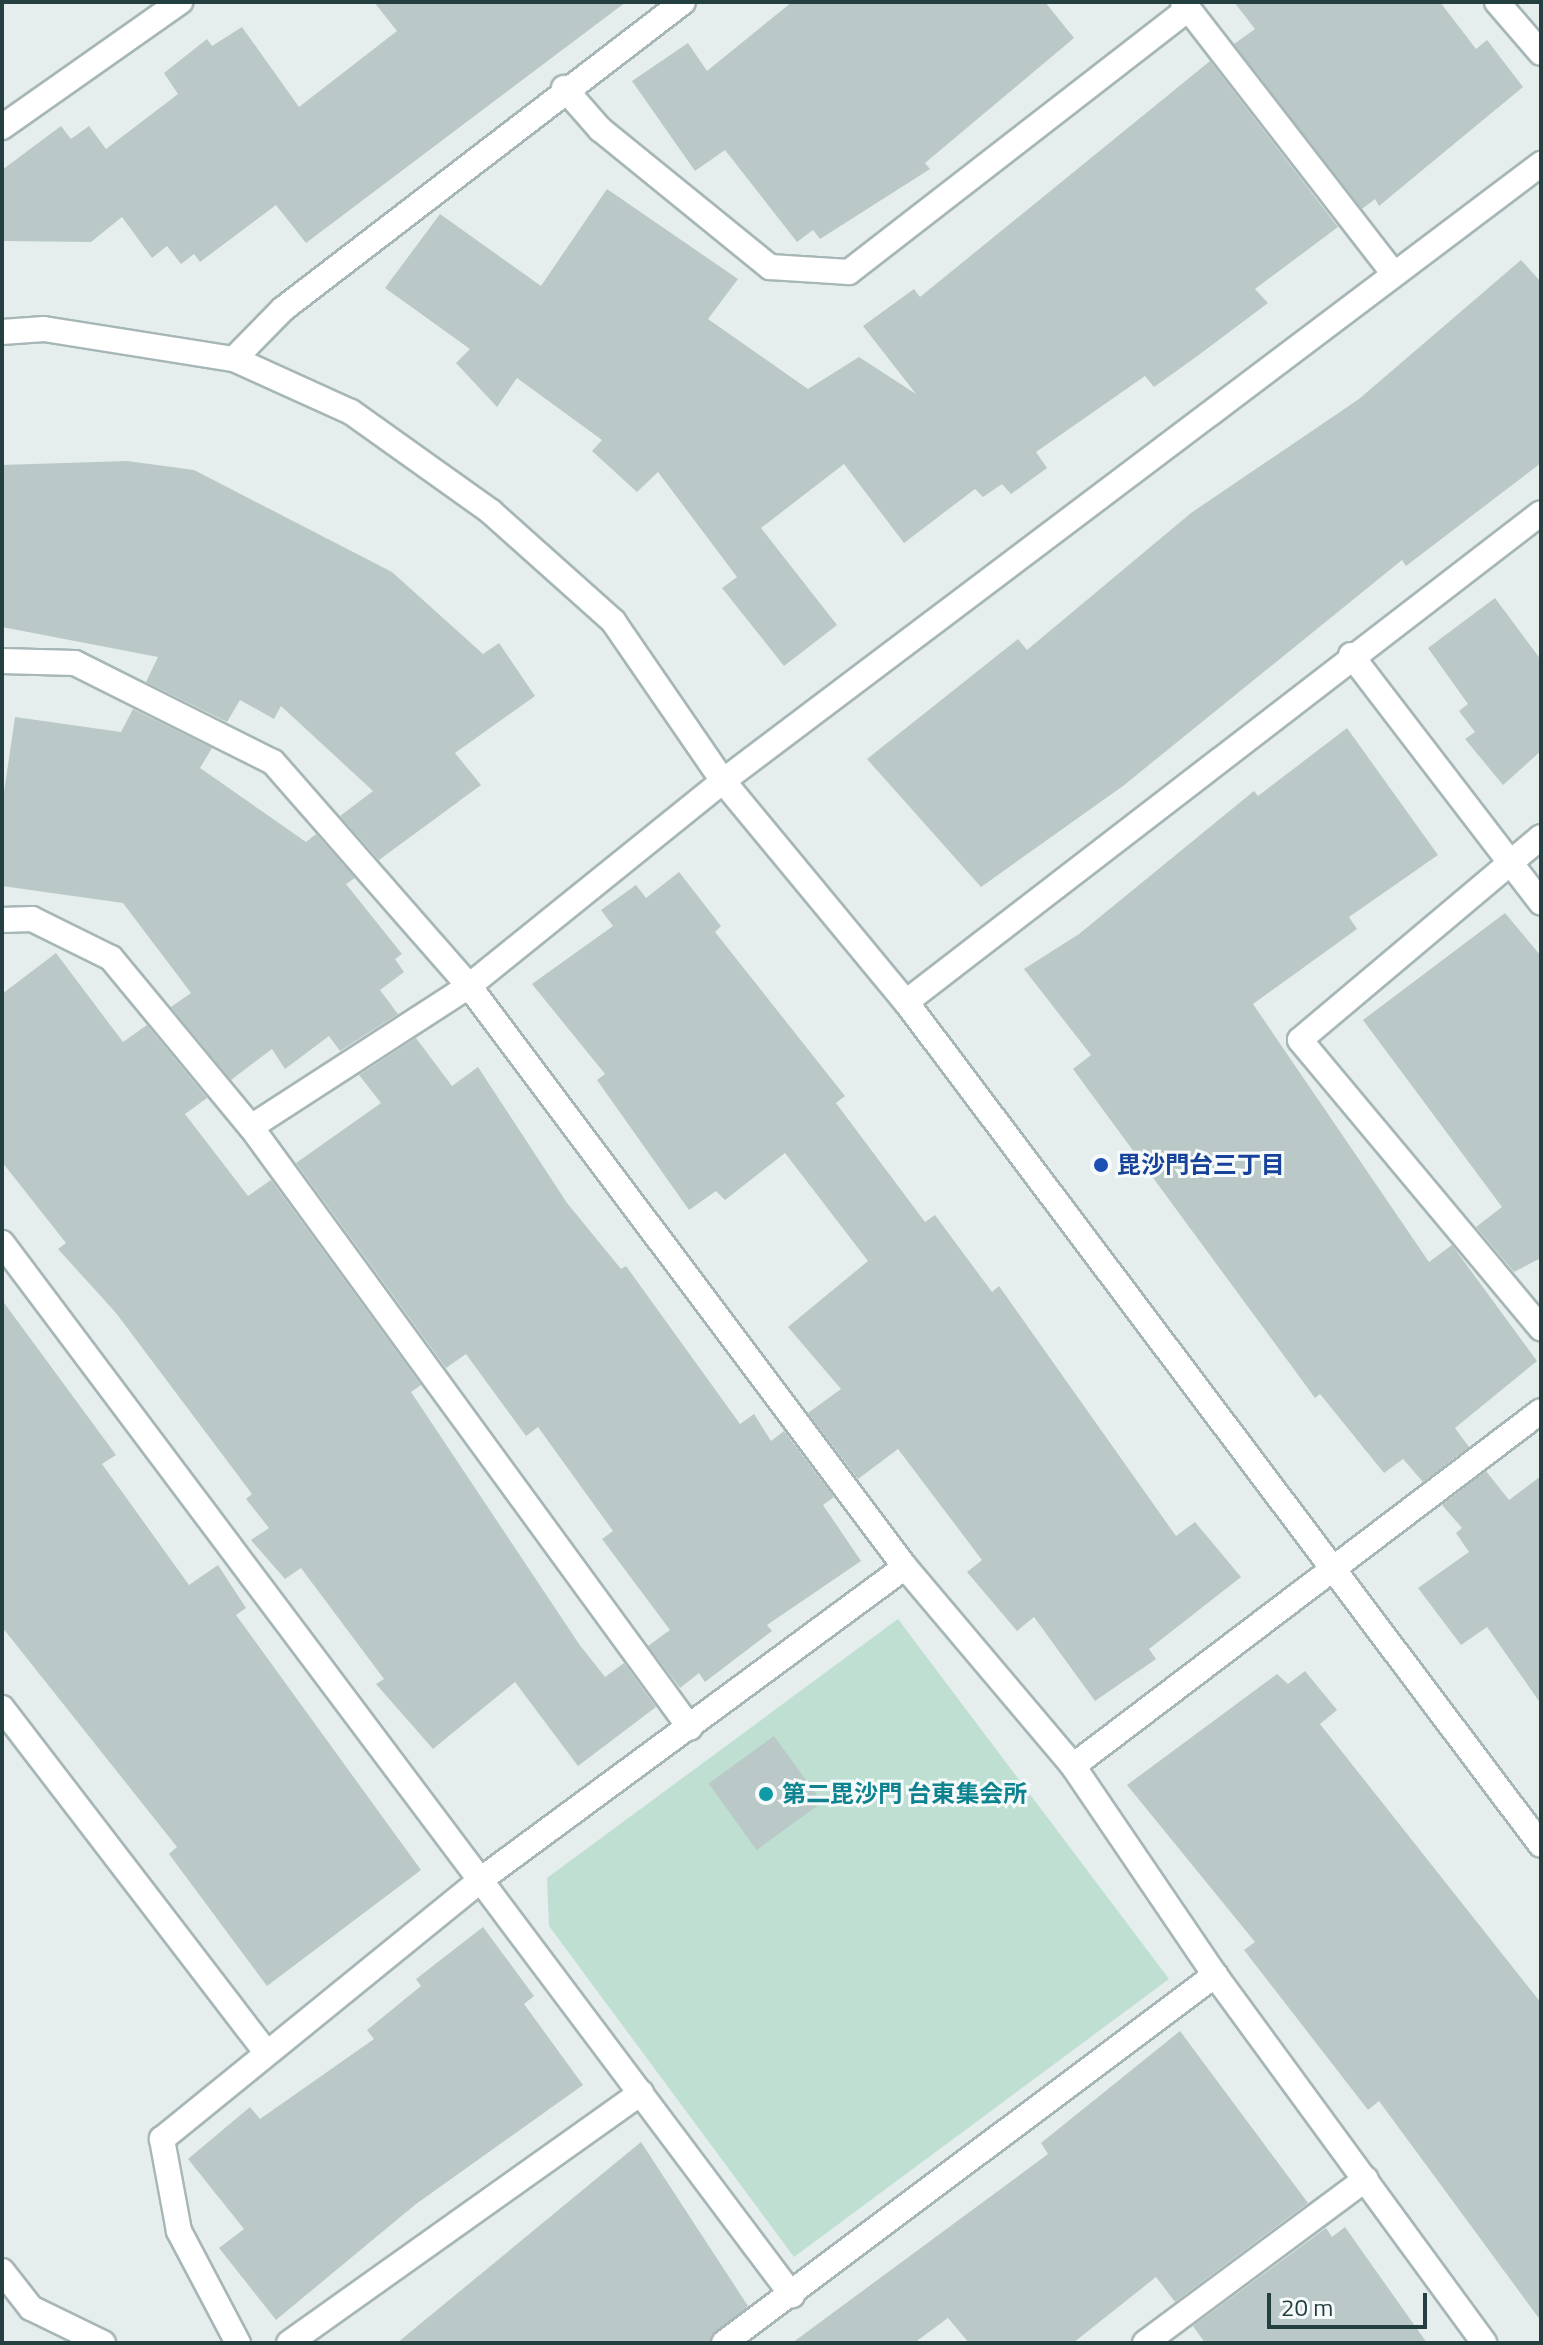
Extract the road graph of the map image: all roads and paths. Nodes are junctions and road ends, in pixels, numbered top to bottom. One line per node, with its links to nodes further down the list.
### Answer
1 (180, 2): 7 (street)
2 (683, 2): 6 (street)
3 (1497, 2): 5 (street)
4 (1186, 6): 6 (street); 9 (street)
5 (1541, 53)
6 (564, 88): 11 (street)
7 (2, 127)
8 (1541, 164): 9 (street)
9 (1393, 273): 15 (street)
10 (2, 332): 11 (street)
11 (234, 359): 15 (street)
12 (1541, 513): 13 (street)
13 (1351, 655): 17 (street); 21 (street)
14 (2, 661): 20 (street)
15 (723, 781): 20 (street); 21 (street)
16 (1541, 837): 17 (street)
17 (1510, 861): 18 (street); 24 (street)
18 (1541, 903)
19 (2, 920): 22 (street)
20 (469, 986): 22 (street); 26 (street)
21 (906, 1002): 27 (street)
22 (251, 1127): 29 (street)
23 (2, 1243): 32 (street)
24 (1541, 1328)
25 (1541, 1411): 27 (street)
26 (905, 1567): 29 (street); 30 (street)
27 (1338, 1569): 30 (street); 31 (street)
28 (2, 1708): 34 (street)
29 (690, 1728): 32 (street)
30 (1073, 1766): 33 (street)
31 (1541, 1845)
32 (483, 1878): 34 (street); 35 (street)
33 (1215, 1975): 36 (street); 38 (street)
34 (265, 2051): 40 (street)
35 (641, 2093): 38 (street); 41 (street)
36 (1366, 2179): 43 (street); 44 (street)
37 (2, 2271): 39 (street)
38 (792, 2295): 42 (street)
39 (103, 2343)
40 (238, 2343)
41 (289, 2343)
42 (724, 2343)
43 (1145, 2343)
44 (1484, 2343)

